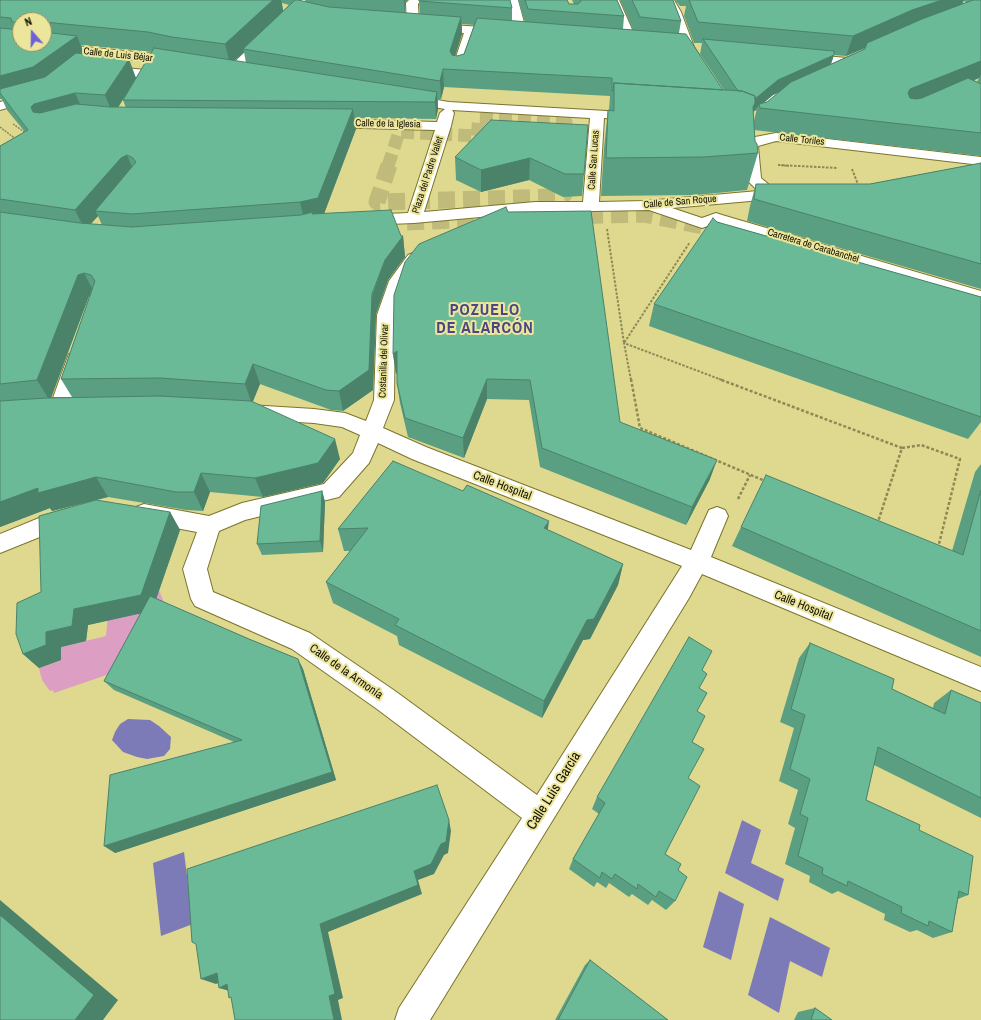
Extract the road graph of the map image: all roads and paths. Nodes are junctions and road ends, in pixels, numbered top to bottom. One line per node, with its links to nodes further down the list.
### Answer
1 (307, 0): 7 (street)
2 (415, 0): 12 (street)
3 (512, 0): 14 (street)
4 (613, 0): 18 (street)
5 (668, 0): 9 (street)
6 (280, 8): 7 (street)
7 (296, 11): 10 (street); 32 (street)
8 (688, 11): 9 (street)
9 (675, 12): 21 (street)
10 (308, 14)
11 (399, 25): 12 (street)
12 (413, 26): 13 (street)
13 (471, 30): 14 (street); 31 (street)
14 (521, 34): 15 (street)
15 (537, 35)
16 (0, 42): 23 (street, Calle de Luis Béjar)
17 (616, 42): 18 (street)
18 (632, 43): 19 (street)
19 (646, 44)
20 (674, 46): 21 (street)
21 (688, 47): 22 (street); 35 (street)
22 (706, 50)
23 (99, 52): 27 (street); 29 (street, Calle de Luis Béjar)
24 (861, 56): 26 (street)
25 (791, 57): 26 (street)
26 (847, 62): 44 (street); 44 (street)
27 (88, 65): 29 (street); 33 (street)
28 (192, 65): 29 (street, Calle de Luis Béjar)
29 (150, 67): 33 (street); 37 (street)
30 (220, 68): 32 (street)
31 (458, 69)
32 (234, 70): 34 (street)
33 (115, 71): 36 (street)
34 (249, 72)
35 (704, 73)
36 (121, 83)
37 (138, 88)
38 (48, 92): 40 (street)
39 (394, 97): 41 (street)
40 (0, 106)
41 (449, 106): 42 (street); 47 (street, Plaza del Padre Vallet)
42 (597, 114): 43 (street); 58 (street, Calle San Lucas)
43 (653, 117)
44 (748, 119): 50 (street)
45 (12, 123): 49 (path)
46 (316, 123): 47 (street, Calle de la Iglesia)
47 (444, 126): 61 (street, Plaza del Padre Vallet)
48 (0, 127): 51 (path)
49 (29, 135)
50 (776, 137): 52 (street, Calle Toriles); 55 (street, Calle Toriles)
51 (20, 142)
52 (981, 161)
53 (852, 168): 54 (path)
54 (860, 188)
55 (769, 192): 56 (street, Calle Toriles); 59 (street, Calle de San Roque)
56 (795, 200)
57 (612, 205): 58 (street, Calle de San Roque); 59 (street, Calle de San Roque); 68 (path)
58 (591, 206): 60 (street, Plaza del Padre Vallet)
59 (646, 206): 64 (street, Carretera de Carabanchel)
60 (535, 207): 61 (street, Plaza del Padre Vallet); 63 (street)
61 (414, 218): 62 (street)
62 (353, 220)
63 (468, 228)
64 (715, 229): 66 (street, Carretera de Carabanchel); 66 (street, Carretera de Carabanchel); 68 (path)
65 (434, 247): 73 (street, Costanilla del Olivar)
66 (980, 305)
67 (82, 342): 69 (street)
68 (624, 344): 74 (path); 74 (path)
69 (59, 409): 70 (street); 72 (street)
70 (82, 409)
71 (226, 410): 73 (street, Calle Hospital)
72 (37, 411)
73 (371, 433): 78 (street, Costanilla del Olivar); 81 (street, Calle Hospital)
74 (902, 448): 80 (path)
75 (123, 510): 78 (street)
76 (87, 513): 79 (street)
77 (717, 516): 81 (street, Calle Luis García)
78 (210, 525): 83 (street, Calle de la Armonía)
79 (0, 544)
80 (938, 548)
81 (697, 562): 82 (street, Calle Hospital); 83 (street, Calle Luis García)
82 (981, 679)
83 (539, 814): 84 (street, Calle Luis García)
84 (411, 1020)

